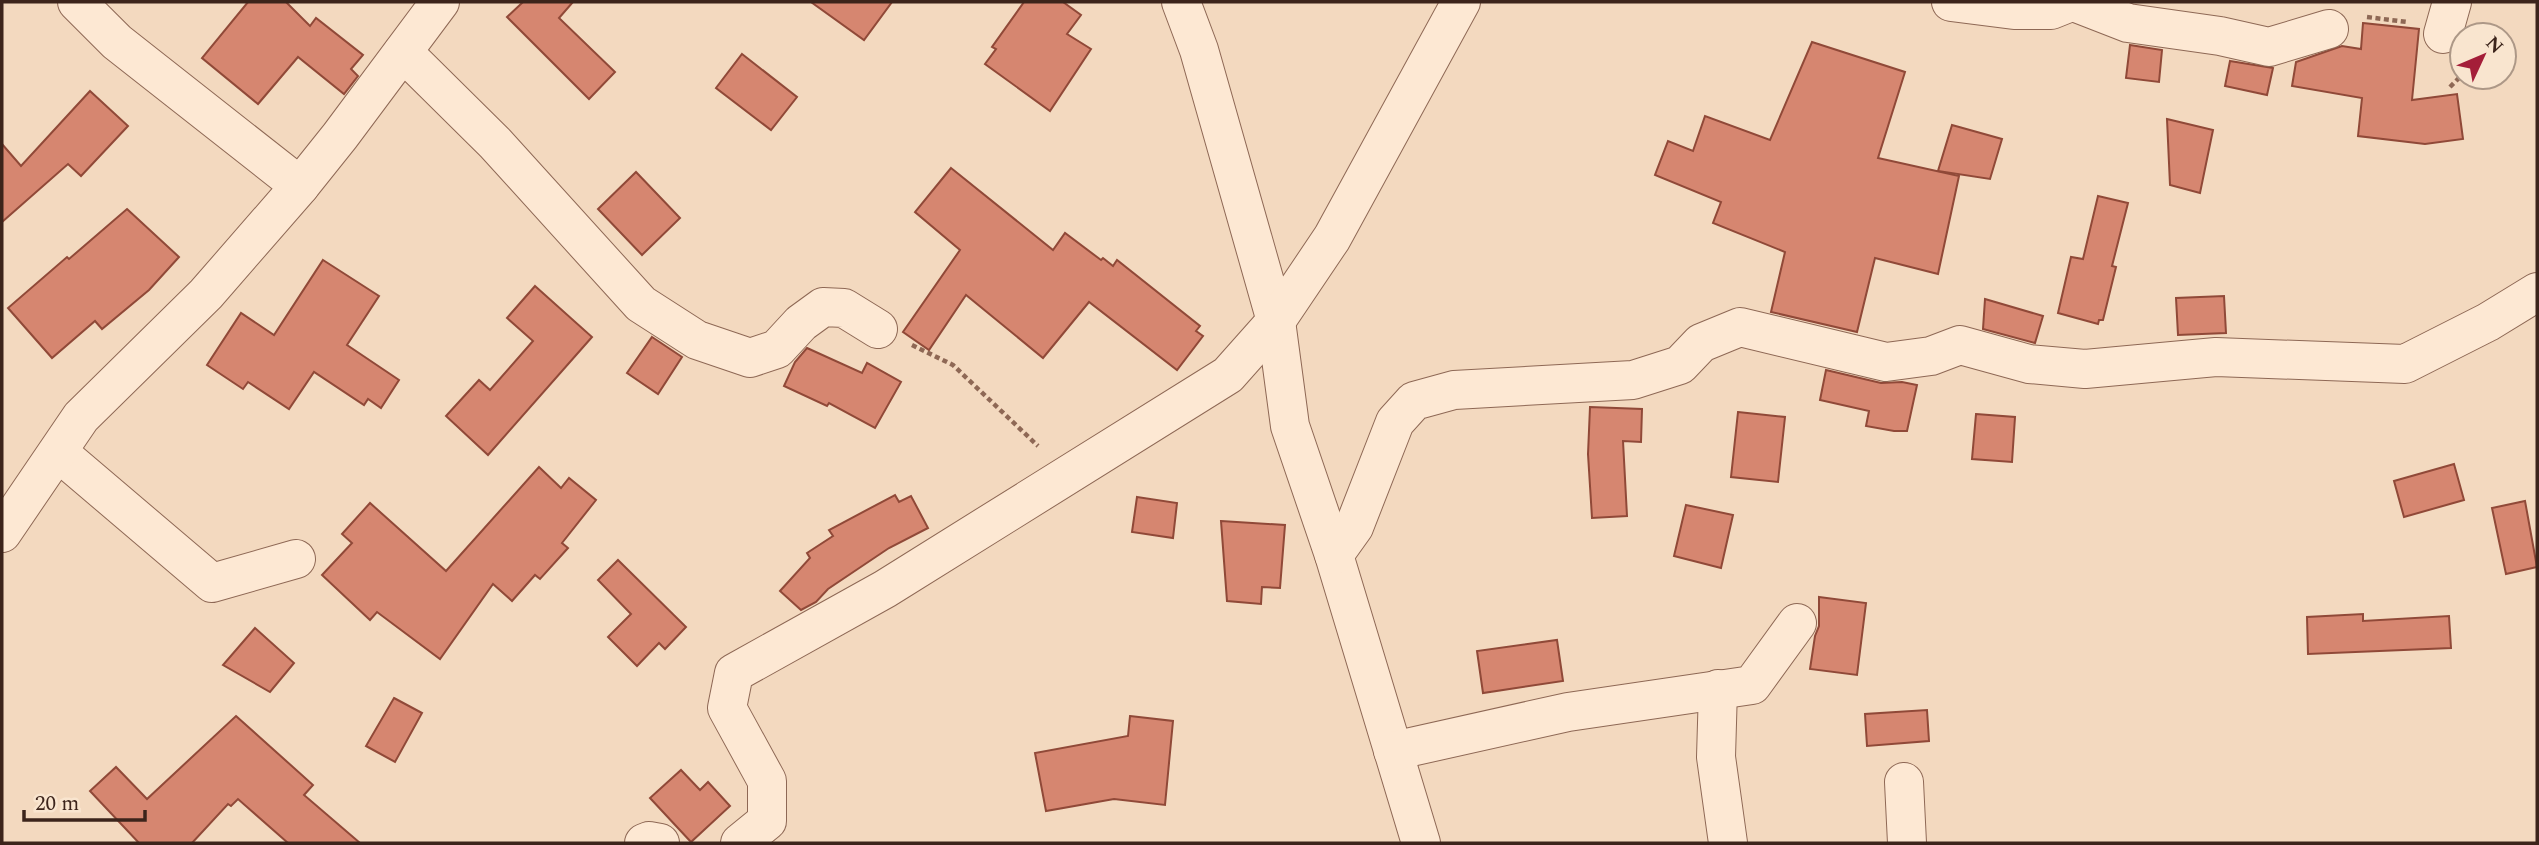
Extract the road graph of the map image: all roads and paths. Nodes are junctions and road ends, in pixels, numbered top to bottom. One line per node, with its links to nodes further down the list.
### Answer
1 (77, 2): 10 (street)
2 (440, 2): 9 (street)
3 (1181, 2): 12 (street)
4 (1461, 2): 12 (street)
5 (1951, 2): 6 (street)
6 (2072, 2): 8 (street)
7 (2448, 18): 8 (path)
8 (2329, 29)
9 (403, 52): 10 (street); 13 (street)
10 (300, 186): 14 (street)
11 (2537, 292): 17 (street)
12 (1276, 321): 15 (street); 17 (street)
13 (878, 329): 15 (path)
14 (58, 452): 16 (street); 18 (street)
15 (1070, 475): 25 (street)
16 (2, 533)
17 (1334, 555): 21 (street)
18 (296, 559)
19 (1797, 623): 20 (street)
20 (1718, 689): 21 (street); 27 (street)
21 (1393, 751): 26 (street)
22 (1904, 782): 28 (street)
23 (644, 843): 24 (street)
24 (660, 843)
25 (740, 843)
26 (1421, 843)
27 (1728, 843)
28 (1907, 843)

